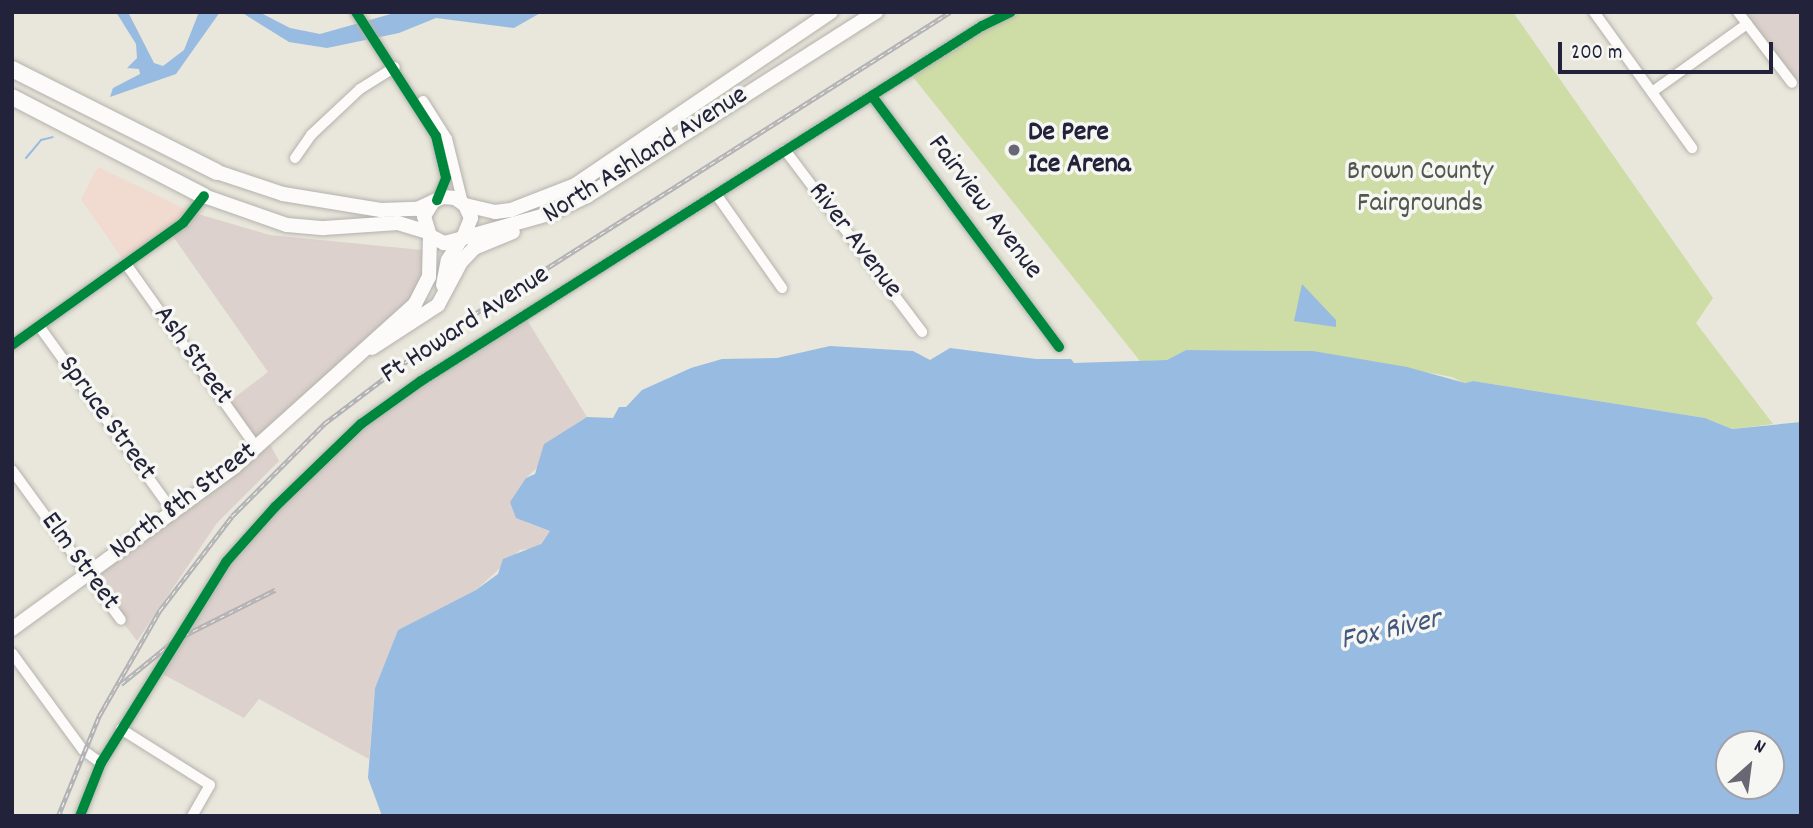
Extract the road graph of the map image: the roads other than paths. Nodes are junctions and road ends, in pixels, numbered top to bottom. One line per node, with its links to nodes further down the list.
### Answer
1 (831, 12): 21 (main road, North Ashland Avenue)
2 (876, 12): 22 (main road, North Ashland Avenue)
3 (1012, 12): 12 (street, Ft Howard Avenue)
4 (1594, 12): 11 (street)
5 (1738, 12): 7 (street)
6 (359, 16): 8 (street)
7 (1747, 24): 10 (street); 11 (street)
8 (395, 67): 16 (street); 20 (street); 21 (street)
9 (12, 69): 17 (highway)
10 (1792, 83)
11 (1652, 92): 14 (street)
12 (872, 96): 15 (street, Ft Howard Avenue); 31 (street, Fairview Avenue)
13 (12, 97): 19 (highway)
14 (1692, 148)
15 (785, 150): 18 (street, Ft Howard Avenue); 29 (street, River Avenue)
16 (295, 158)
17 (217, 172): 20 (main road)
18 (716, 194): 26 (street); 40 (street, Ft Howard Avenue)
19 (204, 196): 23 (main road); 25 (street)
20 (434, 201): 21 (main road); 23 (main road)
21 (464, 204): 24 (main road)
22 (549, 214): 24 (main road); 27 (main road, North Ashland Avenue)
23 (429, 234): 24 (main road); 32 (main road, North 8th Street)
24 (461, 239): 27 (main road)
25 (126, 264): 28 (street); 33 (street, Ash Street)
26 (782, 288)
27 (432, 309): 32 (main road, North 8th Street)
28 (39, 326): 30 (street); 35 (street, Spruce Street)
29 (922, 332)
30 (12, 345)
31 (1059, 347)
32 (347, 363): 33 (main road, North 8th Street)
33 (257, 448): 35 (main road, North 8th Street)
34 (12, 470): 36 (street, Elm Street)
35 (173, 512): 36 (main road, North 8th Street)
36 (87, 575): 37 (street, Elm Street); 38 (main road, North 8th Street)
37 (121, 620)
38 (12, 629)
39 (12, 653): 41 (street)
40 (121, 729): 41 (street, Ft Howard Avenue); 43 (street)
41 (101, 764): 42 (street, Ft Howard Avenue)
42 (80, 816)
43 (192, 816)

